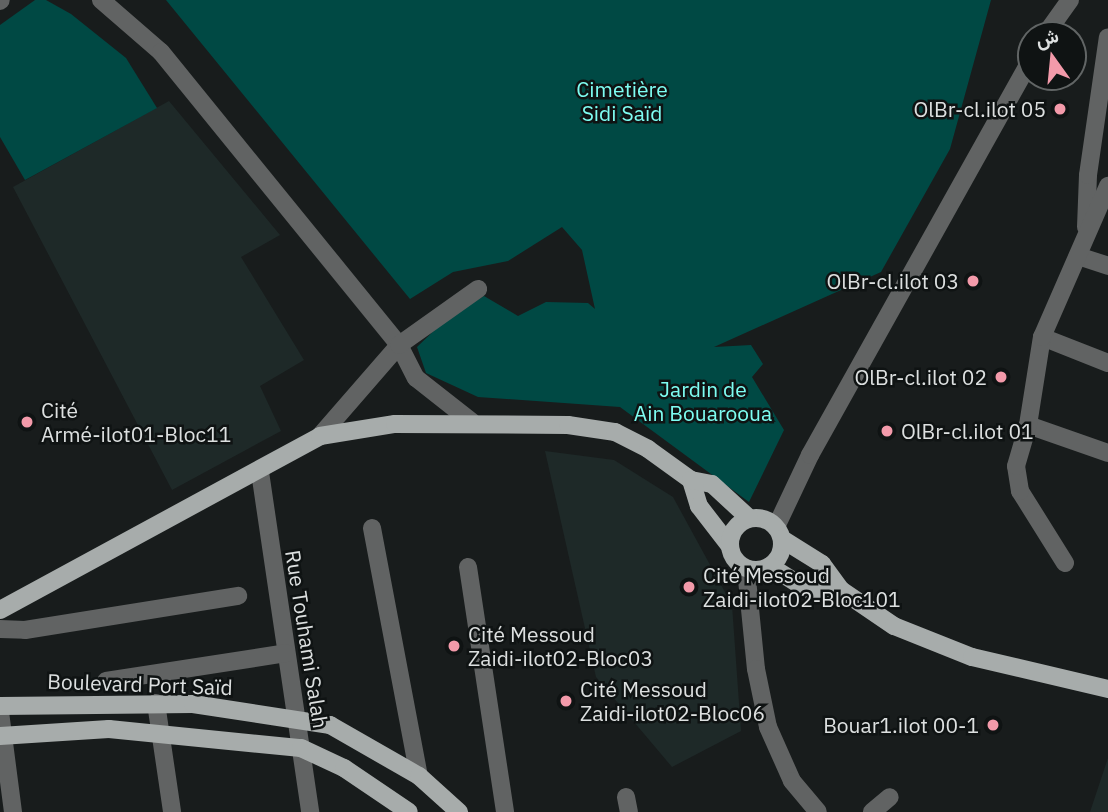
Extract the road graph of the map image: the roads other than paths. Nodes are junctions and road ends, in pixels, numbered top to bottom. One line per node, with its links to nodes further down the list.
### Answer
1 (101, 0): 12 (street)
2 (1069, 0): 3 (street)
3 (1055, 21)
4 (1108, 37): 7 (street)
5 (1017, 84): 22 (street)
6 (1108, 186): 7 (street)
7 (1086, 237): 8 (street)
8 (1078, 256): 9 (street); 11 (street)
9 (1108, 266)
10 (478, 289): 12 (street)
11 (1042, 337): 13 (street); 15 (street)
12 (399, 345): 14 (street); 16 (street)
13 (1108, 363)
14 (472, 422): 16 (main road); 19 (main road)
15 (1028, 425): 17 (street); 24 (street)
16 (320, 436): 18 (main road)
17 (1108, 453)
18 (260, 472): 30 (main road); 32 (street, Rue Touhami Salah)
19 (691, 480): 20 (main road); 23 (main road)
20 (749, 519): 22 (main road); 23 (main road)
21 (372, 528): 42 (street)
22 (779, 533): 25 (main road); 28 (main road)
23 (729, 545): 27 (main road)
24 (1065, 563)
25 (771, 566): 27 (main road); 28 (main road)
26 (468, 567): 49 (street)
27 (746, 569): 50 (street)
28 (841, 590): 34 (main road)
29 (238, 597): 31 (street)
30 (0, 610)
31 (0, 629)
32 (286, 653): 33 (street); 38 (street, Rue Touhami Salah)
33 (106, 681)
34 (1108, 689)
35 (156, 703): 36 (main road, Boulevard Port Saïd); 38 (main road, Boulevard Port Saïd); 39 (street)
36 (0, 706)
37 (0, 712): 40 (street)
38 (296, 719): 41 (street, Rue Touhami Salah); 42 (main road, Boulevard Port Saïd)
39 (160, 733): 40 (main road); 41 (main road); 45 (street)
40 (2, 736): 44 (street)
41 (301, 748): 46 (street, Rue Touhami Salah); 47 (main road)
42 (419, 776): 48 (main road, Boulevard Port Saïd)
43 (890, 797): 51 (street)
44 (13, 812)
45 (172, 812)
46 (310, 812)
47 (409, 812)
48 (459, 812)
49 (505, 812)
50 (818, 812)
51 (872, 812)

